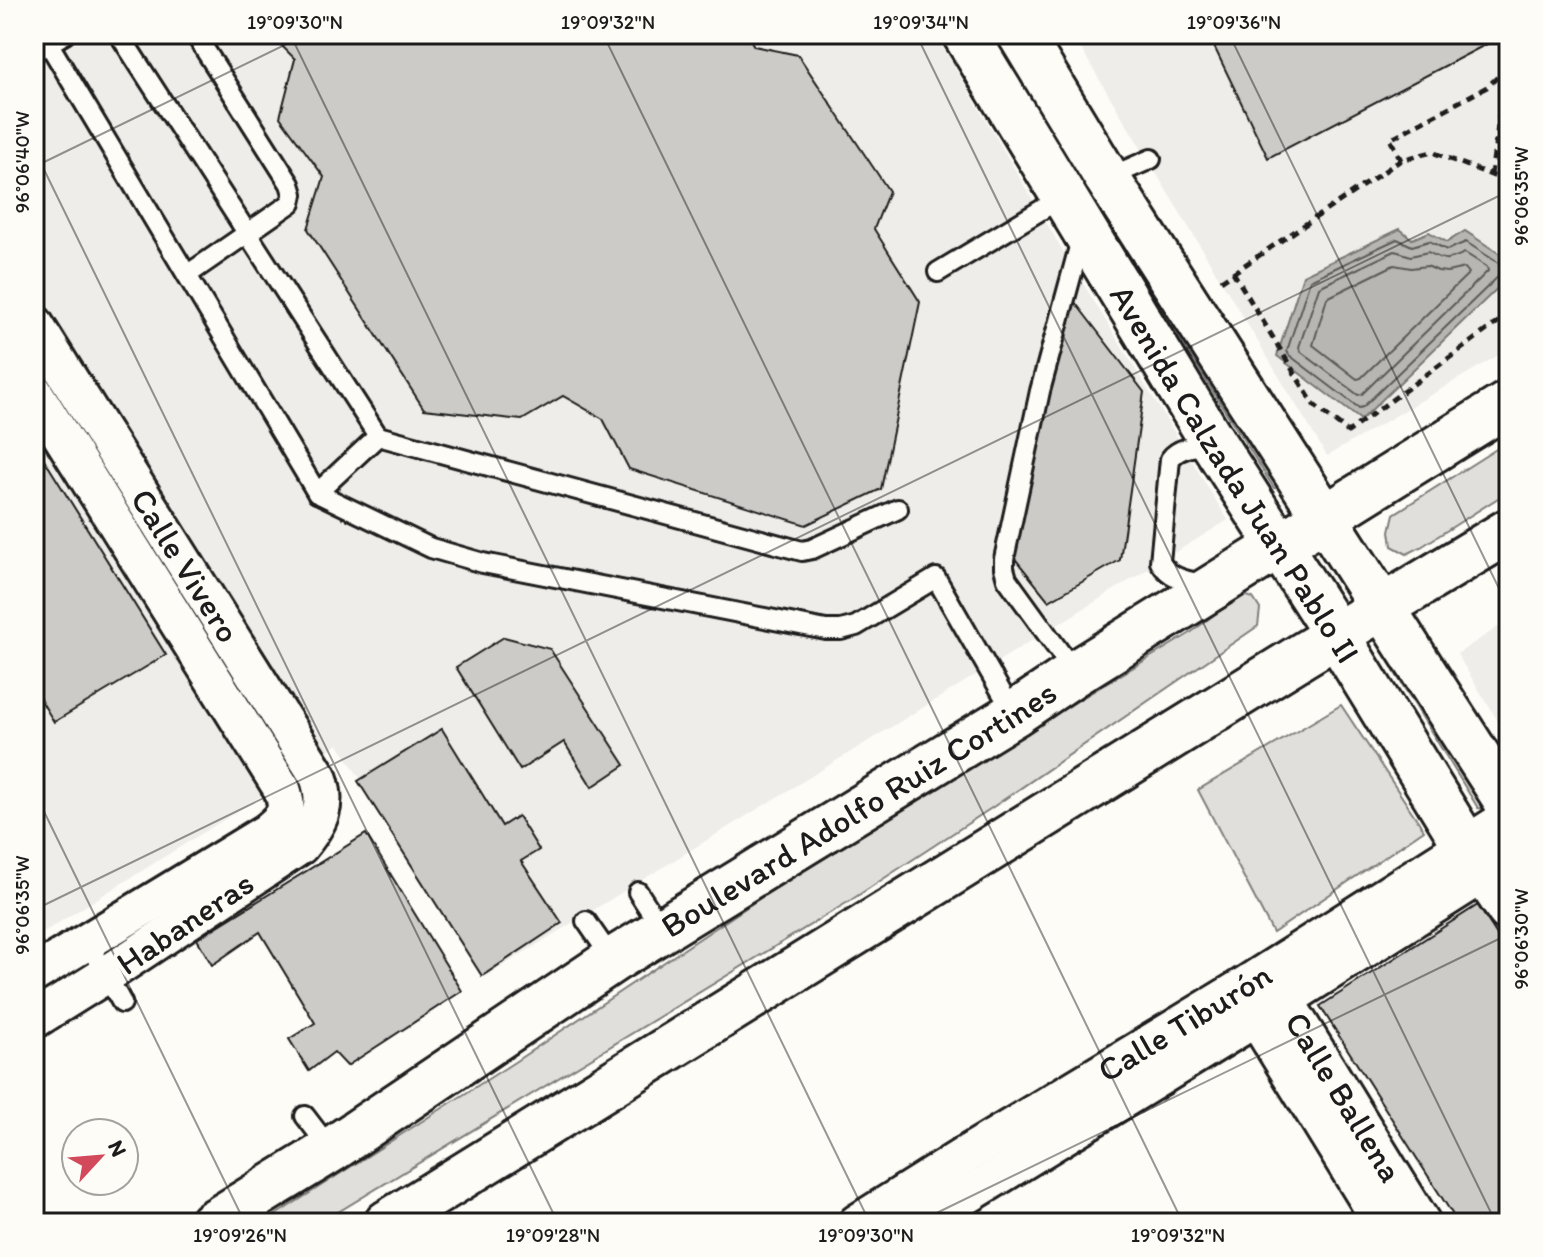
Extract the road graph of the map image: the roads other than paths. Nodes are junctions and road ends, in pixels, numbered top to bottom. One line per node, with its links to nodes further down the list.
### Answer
1 (119, 34): 8 (lane)
2 (195, 34): 8 (lane)
3 (965, 34): 7 (main road, Avenida Calzada Juan Pablo II)
4 (1020, 34): 7 (main road, Avenida Calzada Juan Pablo II)
5 (48, 41): 10 (lane)
6 (1151, 159): 7 (lane)
7 (1085, 195): 9 (lane); 15 (main road, Avenida Calzada Juan Pablo II); 18 (main road, Avenida Calzada Juan Pablo II); 26 (lane)
8 (247, 235): 10 (lane); 14 (lane)
9 (938, 272)
10 (187, 275): 16 (lane)
11 (34, 323): 21 (street, Calle Vivero)
12 (34, 392): 22 (street, Calle Vivero)
13 (1509, 403): 18 (main road, Boulevard Adolfo Ruiz Cortines)
14 (378, 436): 16 (lane); 17 (lane)
15 (1214, 444): 20 (main road, Avenida Calzada Juan Pablo II); 23 (lane)
16 (317, 493): 27 (lane)
17 (898, 509)
18 (1323, 518): 20 (main road, Boulevard Adolfo Ruiz Cortines); 24 (main road, Avenida Calzada Juan Pablo II)
19 (1509, 531): 24 (main road)
20 (1279, 546): 23 (main road, Boulevard Adolfo Ruiz Cortines); 25 (main road, Avenida Calzada Juan Pablo II)
21 (178, 552): 22 (street); 29 (street, Calle Vivero)
22 (147, 573): 30 (street, Calle Vivero)
23 (1213, 586): 26 (main road, Boulevard Adolfo Ruiz Cortines)
24 (1382, 606): 25 (main road); 28 (main road, Avenida Calzada Juan Pablo II)
25 (1336, 634): 32 (main road, Avenida Calzada Juan Pablo II); 47 (main road)
26 (1075, 673): 27 (main road, Boulevard Adolfo Ruiz Cortines)
27 (1014, 714): 36 (main road, Boulevard Adolfo Ruiz Cortines)
28 (1509, 805)
29 (322, 811): 40 (street, Habaneras)
30 (284, 815): 37 (street, Habaneras)
31 (1509, 817): 32 (street, Calle Tiburón)
32 (1486, 858): 34 (main road, Avenida Calzada Juan Pablo II); 41 (street, Calle Tiburón)
33 (638, 892): 36 (lane)
34 (1509, 909)
35 (586, 921): 38 (lane)
36 (662, 929): 38 (main road, Boulevard Adolfo Ruiz Cortines)
37 (87, 941): 39 (street, Habaneras); 40 (lane)
38 (613, 960): 44 (main road, Boulevard Adolfo Ruiz Cortines)
39 (34, 974)
40 (114, 989): 42 (street, Habaneras)
41 (1261, 995): 45 (street, Calle Tiburón); 50 (street, Calle Ballena); 51 (street, Calle Ballena)
42 (34, 1020)
43 (305, 1116): 44 (lane)
44 (331, 1150): 46 (main road, Boulevard Adolfo Ruiz Cortines)
45 (979, 1167): 48 (street, Calle Tiburón); 49 (street, Calle Tiburón)
46 (212, 1223)
47 (387, 1223)
48 (857, 1223)
49 (922, 1223)
50 (1382, 1223)
51 (1422, 1223)

